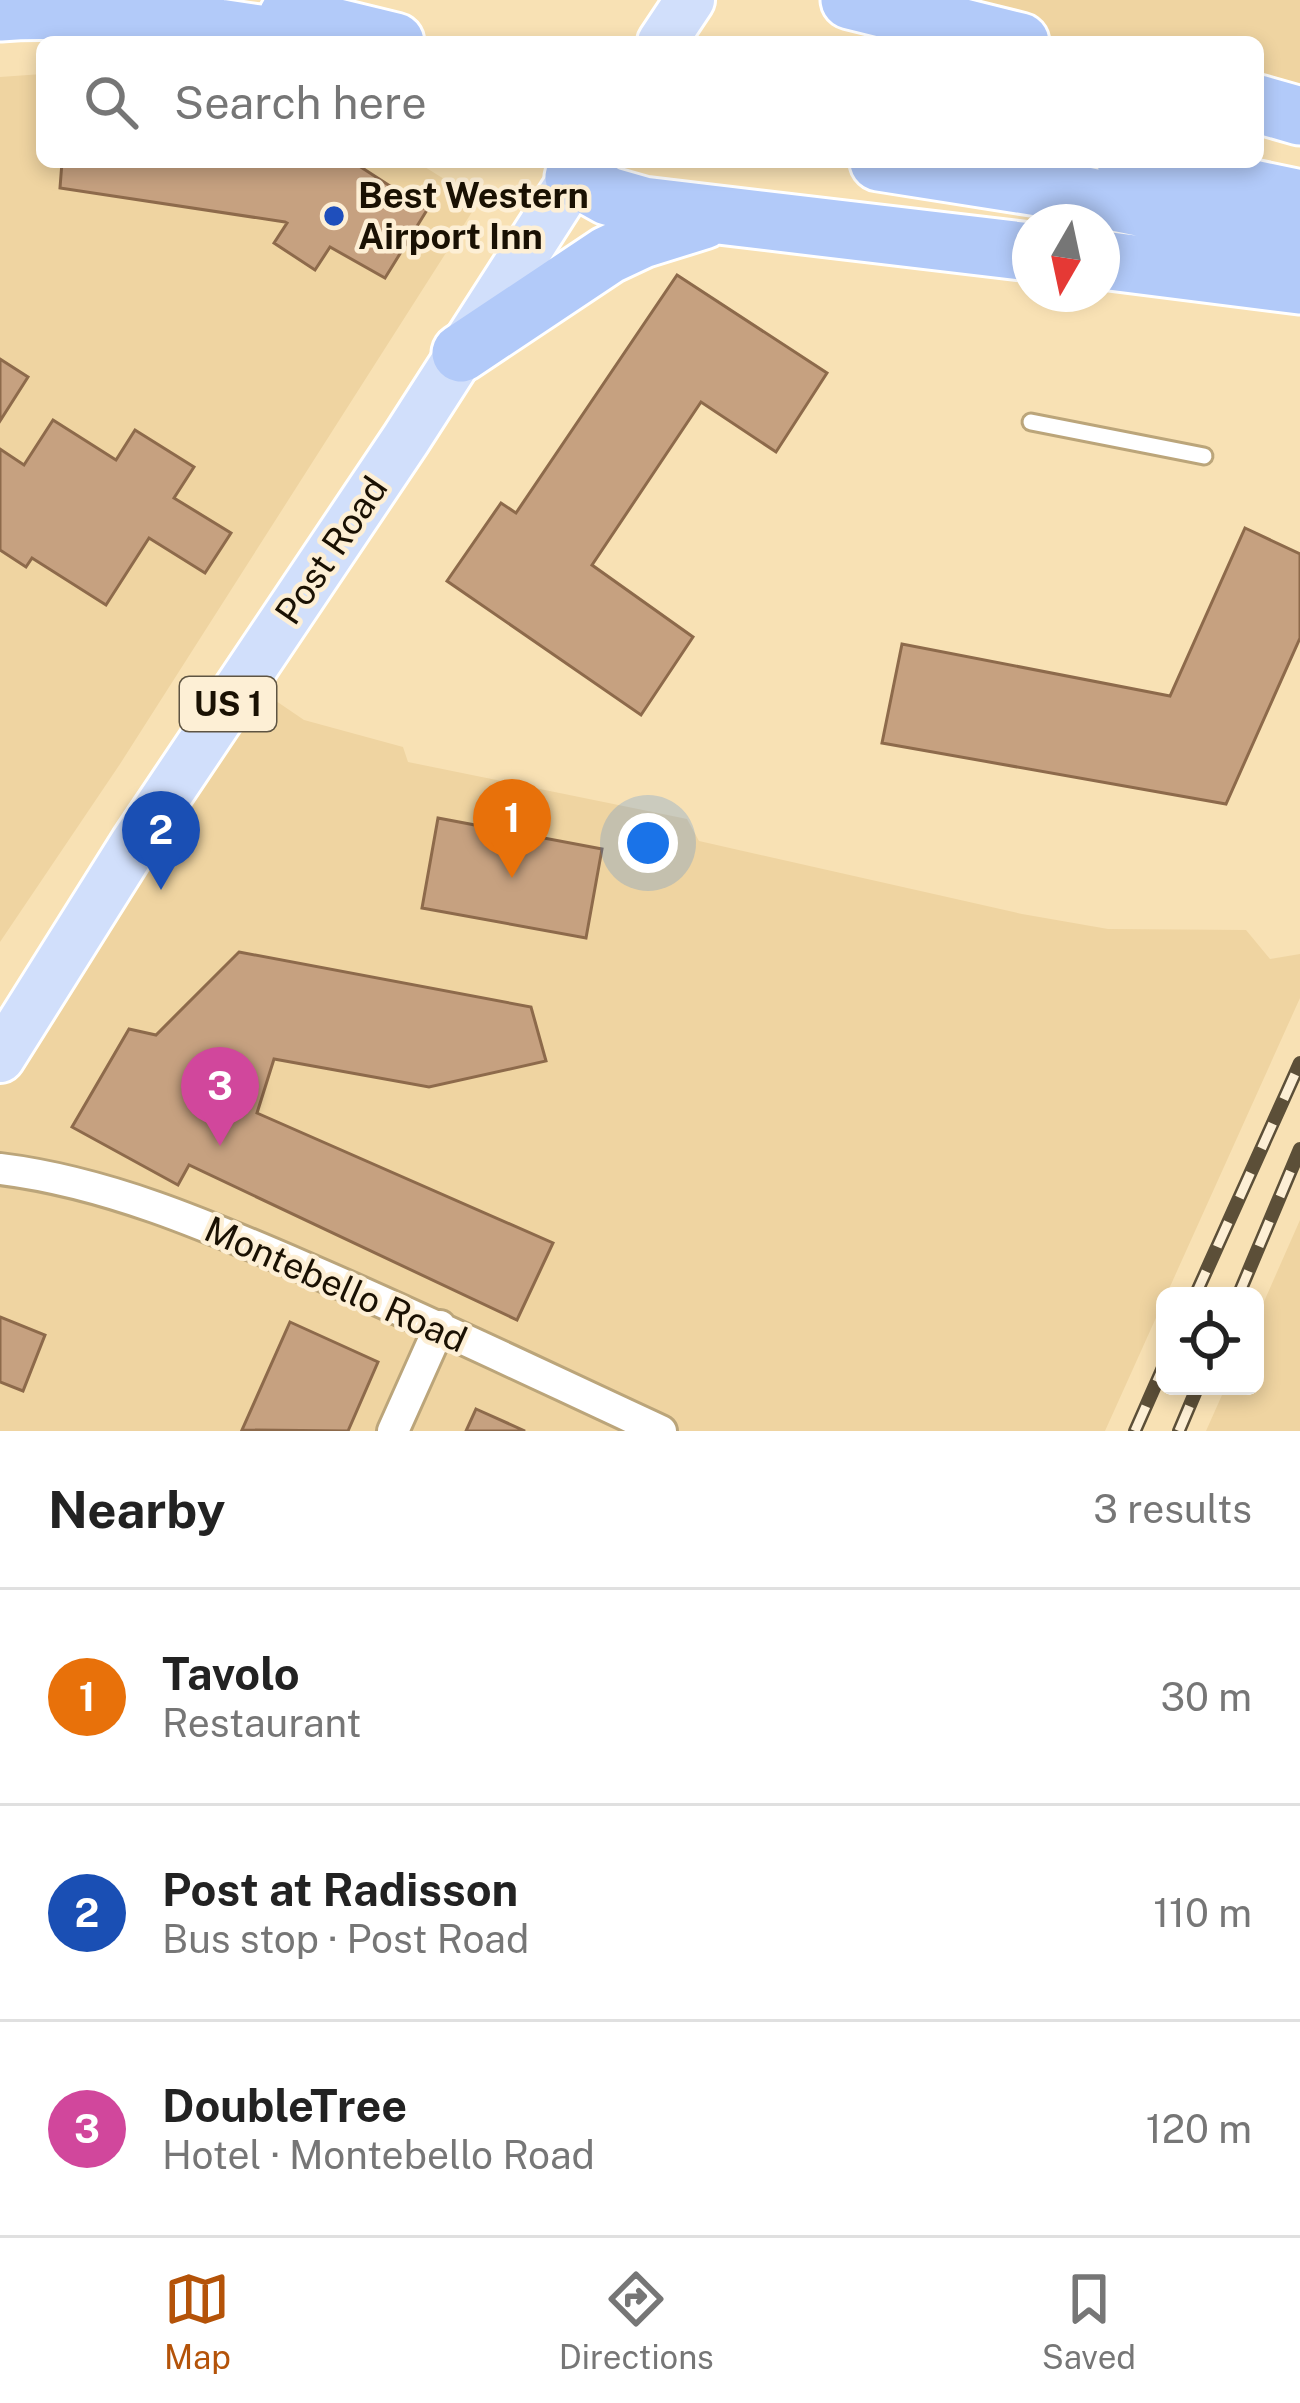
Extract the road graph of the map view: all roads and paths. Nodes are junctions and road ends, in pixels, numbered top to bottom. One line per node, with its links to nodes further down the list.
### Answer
1 (200, 0): 6 (highway)
2 (690, 0): 7 (main road)
3 (850, 0): 8 (highway)
4 (0, 12): 5 (highway)
5 (278, 36)
6 (371, 36)
7 (666, 36)
8 (996, 36)
9 (36, 44): 10 (highway)
10 (0, 46)
11 (1264, 106): 12 (highway)
12 (1300, 116)
13 (917, 168): 18 (highway)
14 (1154, 168): 16 (highway)
15 (579, 170): 17 (highway); 22 (main road, Post Road / US 1)
16 (1300, 199)
17 (719, 216): 19 (highway); 22 (highway)
18 (1300, 240)
19 (1012, 250)
20 (1120, 262): 21 (highway)
21 (1300, 285)
22 (461, 353): 25 (main road, Post Road / US 1)
23 (1031, 422): 24 (lane)
24 (1204, 456)
25 (0, 1058)
26 (0, 1169): 27 (street, Montebello Road)
27 (440, 1327): 28 (street); 29 (street, Montebello Road)
28 (393, 1431)
29 (661, 1431)

